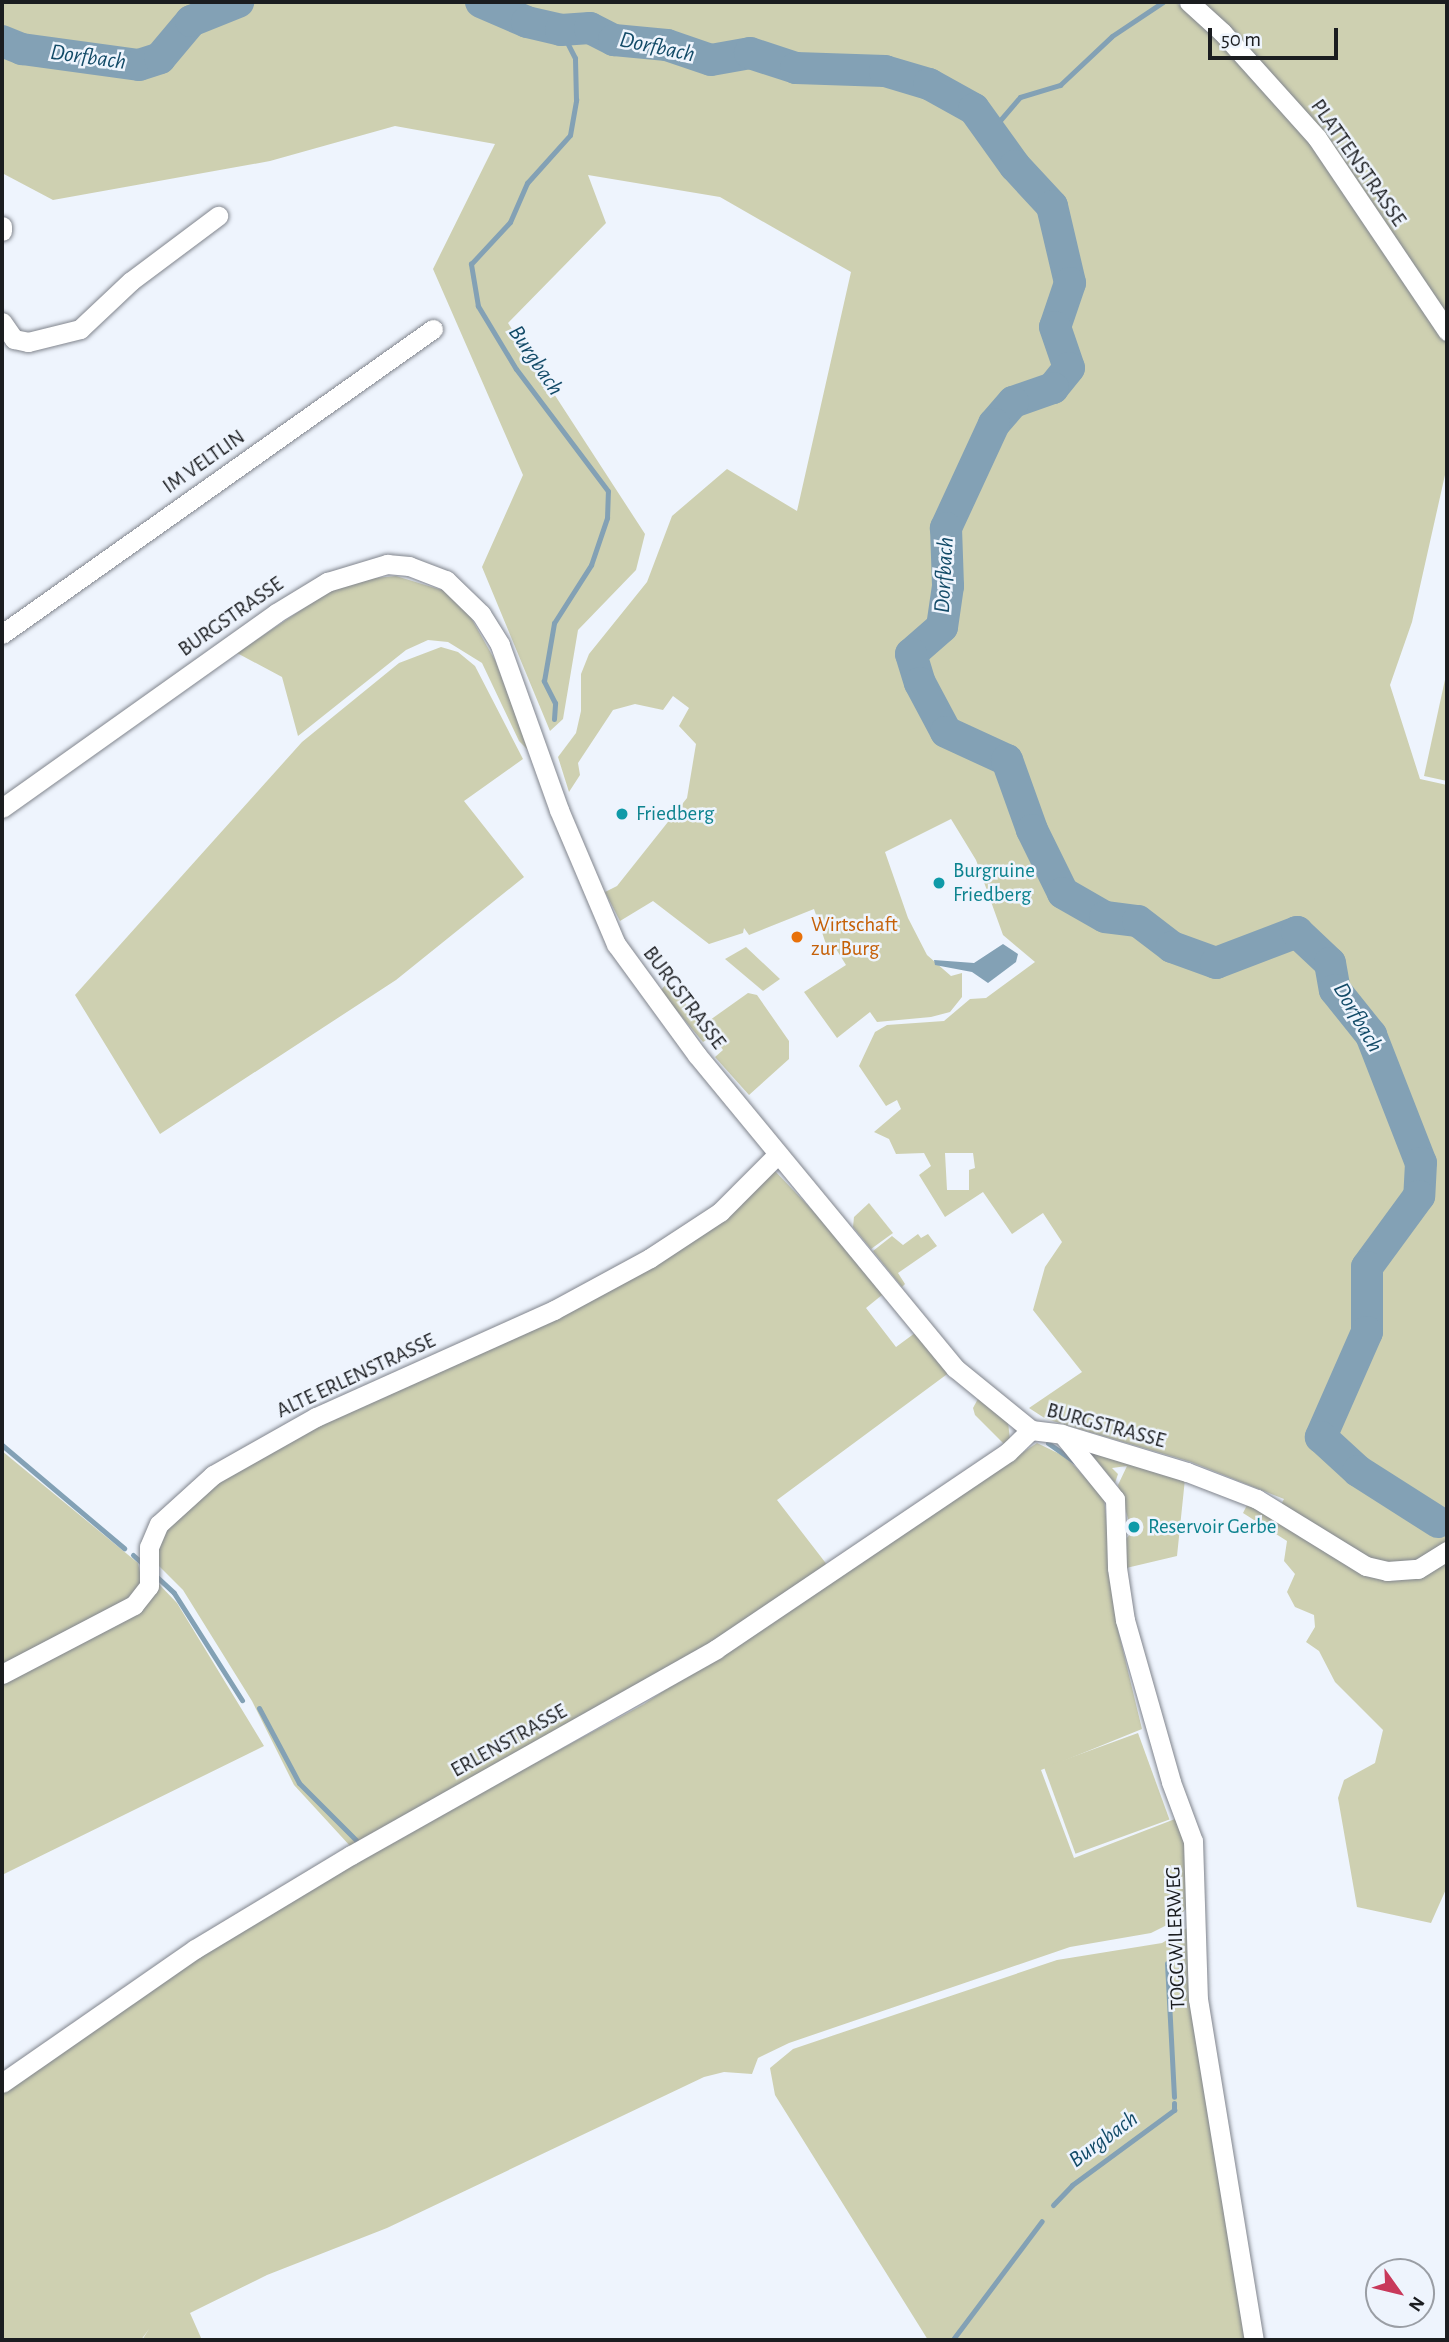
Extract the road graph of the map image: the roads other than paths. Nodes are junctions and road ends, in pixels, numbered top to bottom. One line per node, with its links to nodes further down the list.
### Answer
1 (1189, 2): 5 (street, PLATTENSTRASSE)
2 (218, 216): 6 (street)
3 (2, 322): 6 (street)
4 (433, 329): 7 (street, IM VELTLIN)
5 (1447, 331)
6 (8, 344)
7 (2, 634)
8 (2, 808): 9 (street, BURGSTRASSE)
9 (778, 1154): 10 (street, BURGSTRASSE); 13 (street, ALTE ERLENSTRASSE)
10 (1031, 1430): 11 (street, BURGSTRASSE); 14 (street, ERLENSTRASSE)
11 (1062, 1434): 12 (street, BURGSTRASSE); 15 (street, TOGGWILERWEG)
12 (1447, 1551)
13 (2, 1674)
14 (2, 2083)
15 (1254, 2340)

